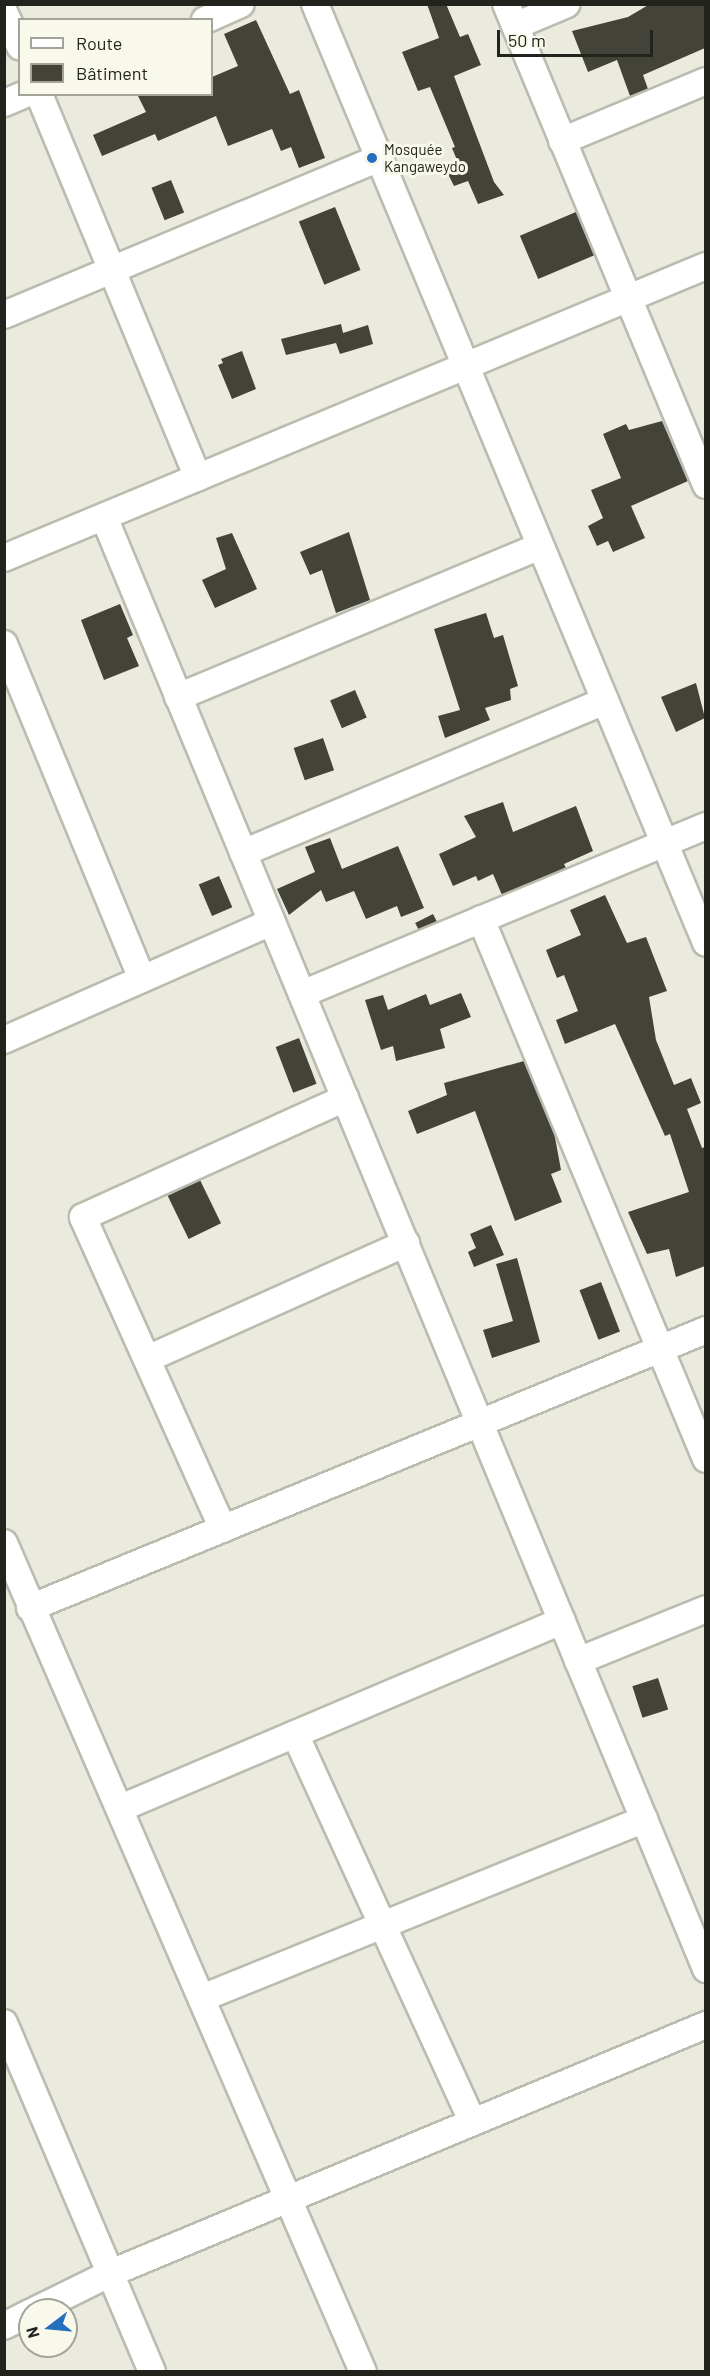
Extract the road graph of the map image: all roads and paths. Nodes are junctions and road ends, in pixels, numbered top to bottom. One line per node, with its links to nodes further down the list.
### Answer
1 (241, 4): 6 (street)
2 (315, 4): 13 (street)
3 (567, 4): 5 (street)
4 (4, 12): 7 (street)
5 (510, 15): 12 (street)
6 (210, 18)
7 (18, 43)
8 (705, 81): 12 (street)
9 (21, 96): 11 (street)
10 (40, 96): 15 (street)
11 (4, 103)
12 (562, 141): 16 (street)
13 (379, 158): 15 (street); 18 (street)
14 (705, 266): 16 (street)
15 (112, 270): 17 (street); 20 (street)
16 (628, 298): 18 (street); 19 (street)
17 (4, 315)
18 (466, 365): 20 (street); 23 (street)
19 (700, 459): 21 (street)
20 (198, 477): 22 (street)
21 (705, 485)
22 (104, 517): 24 (street); 26 (street)
23 (540, 546): 26 (street); 27 (street)
24 (4, 558)
25 (4, 644): 34 (street)
26 (178, 697): 30 (street)
27 (605, 701): 29 (street); 30 (street)
28 (705, 826): 29 (street)
29 (664, 843): 31 (street); 33 (street)
30 (243, 853): 32 (street)
31 (481, 919): 35 (street); 40 (street)
32 (272, 922): 34 (street); 35 (street)
33 (705, 943)
34 (142, 979): 36 (street)
35 (302, 994): 37 (street)
36 (4, 1040)
37 (345, 1098): 38 (street); 41 (street)
38 (406, 1243): 41 (street); 42 (street)
39 (705, 1330): 40 (street)
40 (660, 1349): 42 (street); 43 (street)
41 (147, 1359): 44 (street)
42 (480, 1424): 44 (street); 48 (street)
43 (705, 1459)
44 (224, 1529): 46 (street)
45 (4, 1543): 46 (street)
46 (30, 1608): 51 (street)
47 (705, 1609): 49 (street)
48 (562, 1622): 49 (street); 50 (street)
49 (578, 1661): 52 (street)
50 (296, 1734): 51 (street); 53 (street)
51 (121, 1808): 55 (street)
52 (644, 1819): 53 (street); 54 (street)
53 (383, 1925): 55 (street); 58 (street)
54 (705, 1969)
55 (202, 1998): 59 (street)
56 (4, 2023): 60 (street)
57 (705, 2025): 58 (street)
58 (473, 2122): 59 (street)
59 (288, 2199): 60 (street); 65 (street)
60 (111, 2273): 61 (street); 64 (street)
61 (60, 2298)
62 (18, 2319): 63 (street)
63 (4, 2326)
64 (152, 2372)
65 (363, 2372)

